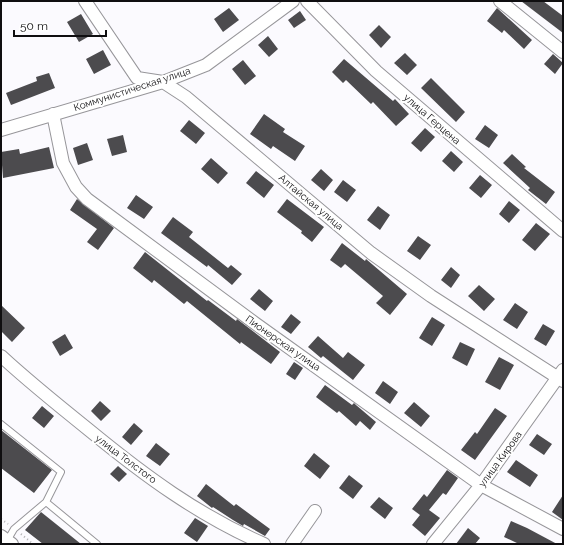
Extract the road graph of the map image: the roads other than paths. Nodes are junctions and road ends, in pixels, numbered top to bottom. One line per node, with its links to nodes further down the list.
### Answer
1 (85, 1): 6 (street, Алтайская улица)
2 (293, 1): 6 (street, Коммунистическая улица)
3 (307, 1): 9 (street, улица Герцена)
4 (500, 1): 5 (street)
5 (563, 52)
6 (162, 82): 7 (street, Коммунистическая улица); 11 (street, Алтайская улица)
7 (53, 114): 8 (street, Коммунистическая улица); 13 (street, Пионерская улица)
8 (1, 130)
9 (563, 231)
10 (1, 356): 19 (street, улица Толстого)
11 (561, 377): 13 (street, улица Кирова)
12 (1, 424): 14 (lane)
13 (481, 485): 16 (street, Пионерская улица); 21 (street, улица Кирова)
14 (46, 502): 17 (lane); 18 (lane)
15 (315, 511): 20 (street)
16 (563, 529)
17 (6, 541)
18 (97, 544)
19 (264, 544)
20 (292, 544)
21 (433, 544)

